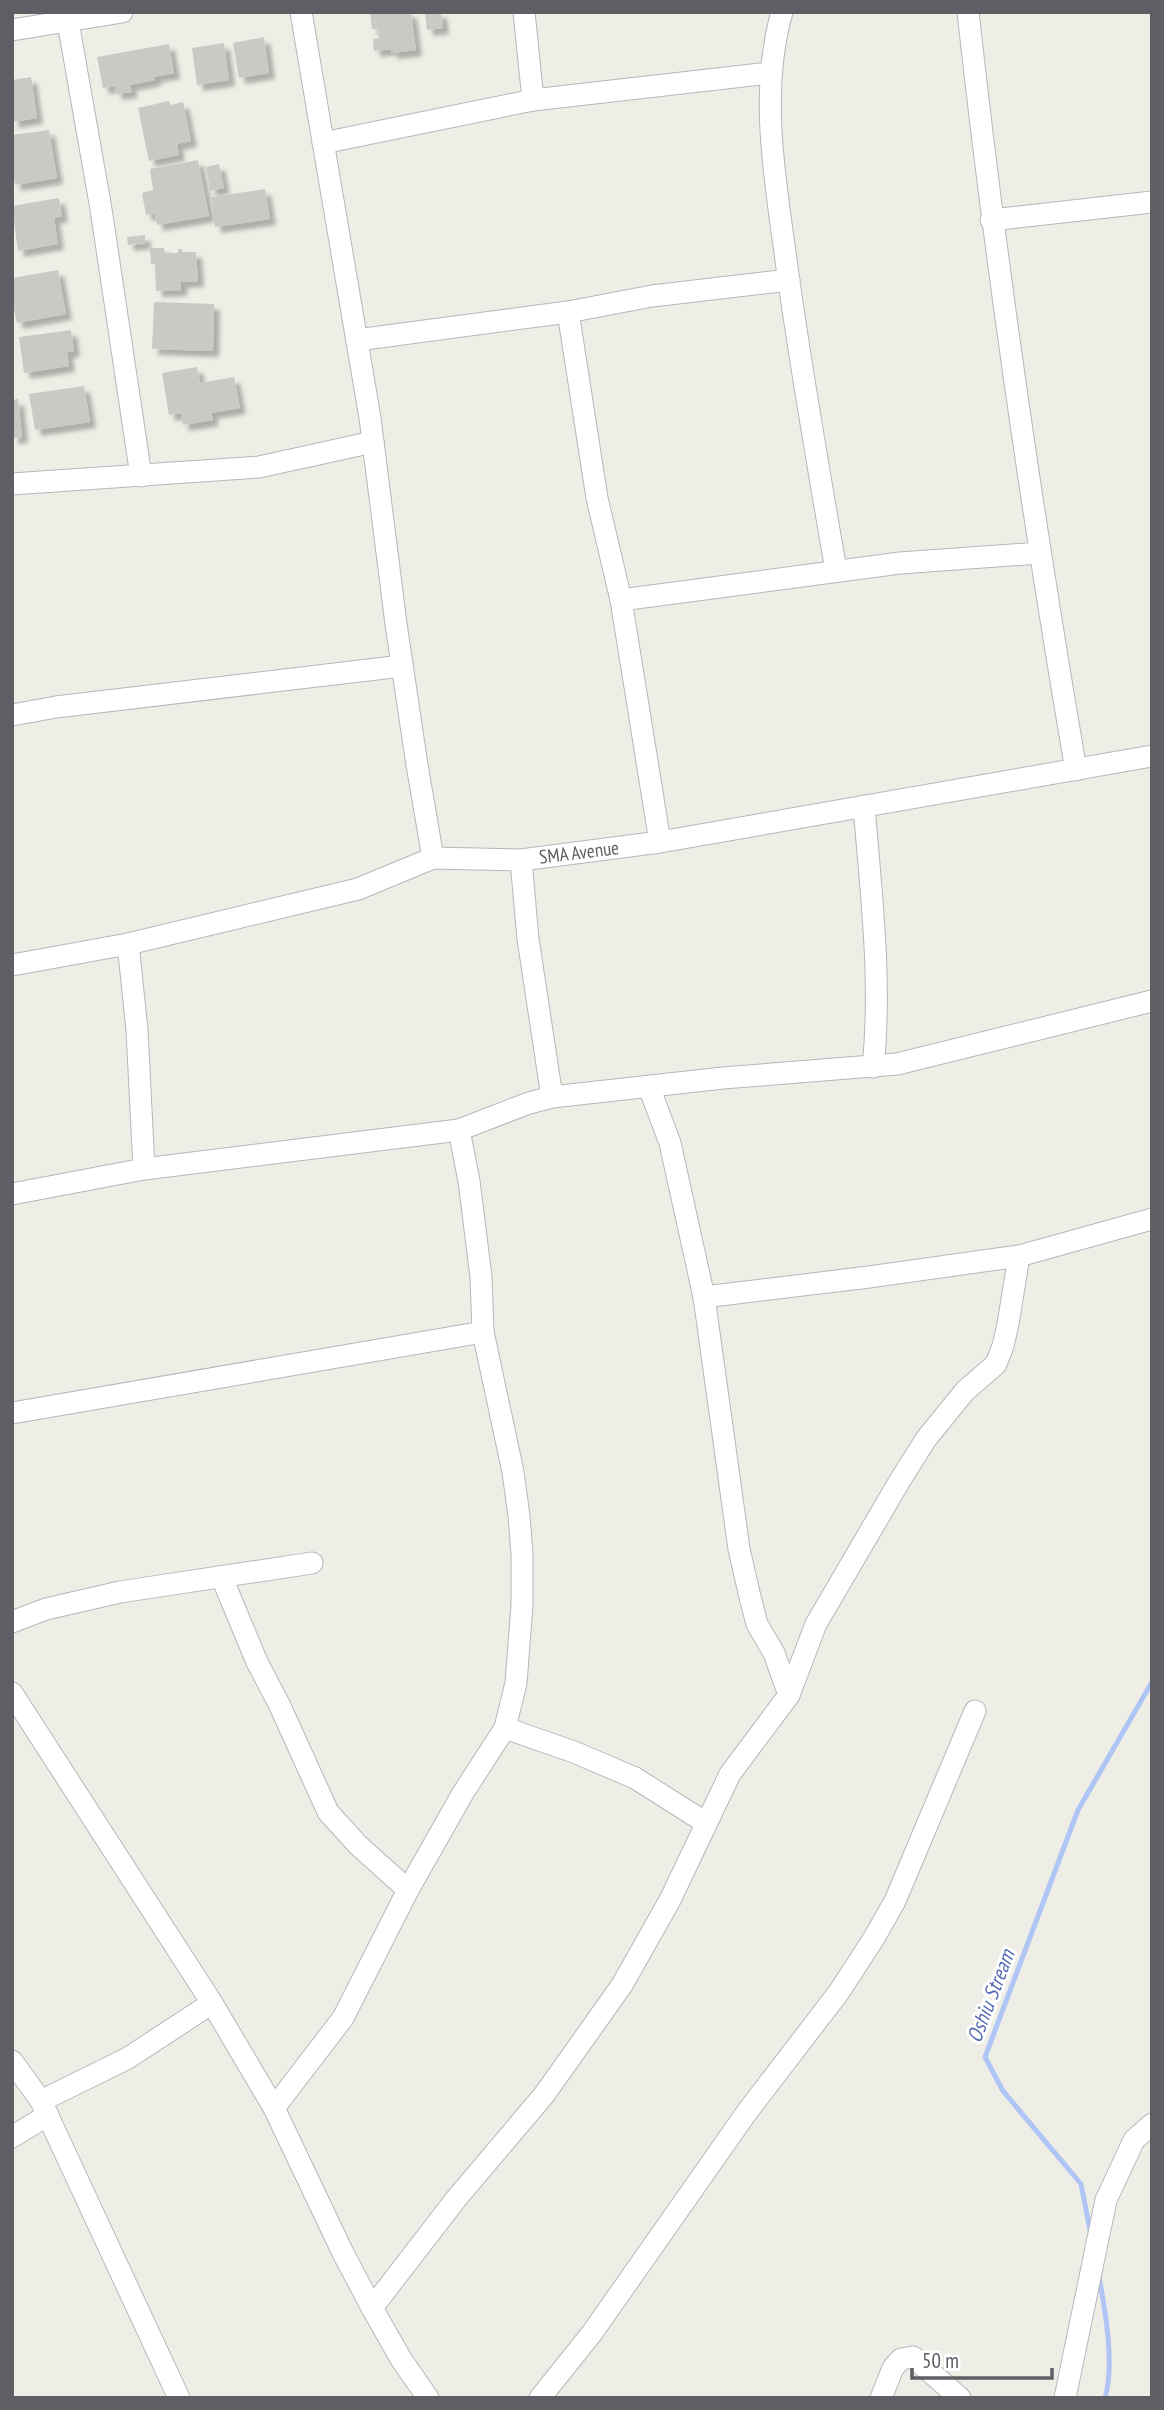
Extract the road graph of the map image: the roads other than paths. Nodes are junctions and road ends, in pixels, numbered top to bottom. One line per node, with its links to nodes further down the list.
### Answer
1 (122, 12): 6 (street)
2 (301, 12): 10 (street)
3 (524, 12): 9 (street)
4 (782, 12): 8 (street)
5 (968, 12): 12 (street)
6 (68, 22): 7 (street); 17 (street)
7 (12, 30)
8 (770, 73): 9 (street); 13 (street)
9 (533, 100): 10 (street)
10 (323, 143): 15 (street)
11 (1152, 202): 12 (street)
12 (991, 220): 19 (street)
13 (789, 280): 14 (street); 20 (street)
14 (568, 312): 15 (street); 21 (street)
15 (357, 340): 16 (street)
16 (373, 442): 17 (street); 22 (street)
17 (141, 476): 18 (street)
18 (12, 484)
19 (1040, 553): 20 (street); 25 (street)
20 (836, 570): 21 (street)
21 (621, 600): 27 (street)
22 (402, 666): 23 (street); 28 (street)
23 (12, 715)
24 (1152, 756): 25 (street, SMA Avenue)
25 (1076, 770): 26 (street, SMA Avenue)
26 (864, 806): 27 (street, SMA Avenue); 33 (street)
27 (660, 842): 29 (street, SMA Avenue)
28 (433, 858): 29 (street, SMA Avenue); 30 (street, SMA Avenue)
29 (521, 860): 35 (street)
30 (128, 944): 31 (street, SMA Avenue); 37 (street)
31 (12, 965)
32 (1152, 1001): 33 (street)
33 (873, 1067): 34 (street)
34 (649, 1087): 35 (street); 41 (street)
35 (552, 1097): 36 (street)
36 (459, 1130): 37 (street); 42 (street)
37 (144, 1169): 38 (street)
38 (12, 1194)
39 (1152, 1219): 40 (street)
40 (1019, 1256): 41 (street); 48 (street)
41 (704, 1297): 48 (street)
42 (483, 1332): 43 (street); 50 (street)
43 (12, 1413)
44 (312, 1563): 45 (street)
45 (222, 1578): 46 (street); 52 (street)
46 (12, 1622)
47 (12, 1693): 53 (street)
48 (789, 1695): 51 (street)
49 (975, 1711): 62 (street)
50 (505, 1728): 51 (street); 52 (street)
51 (706, 1823): 59 (street)
52 (408, 1890): 56 (street)
53 (212, 2003): 55 (street); 56 (street)
54 (12, 2061): 55 (street)
55 (45, 2108): 58 (street); 60 (street)
56 (274, 2108): 59 (street)
57 (1152, 2124): 65 (street)
58 (12, 2137)
59 (372, 2308): 61 (street)
60 (179, 2398)
61 (428, 2398)
62 (540, 2398)
63 (881, 2398): 64 (street)
64 (960, 2398)
65 (1065, 2398)

